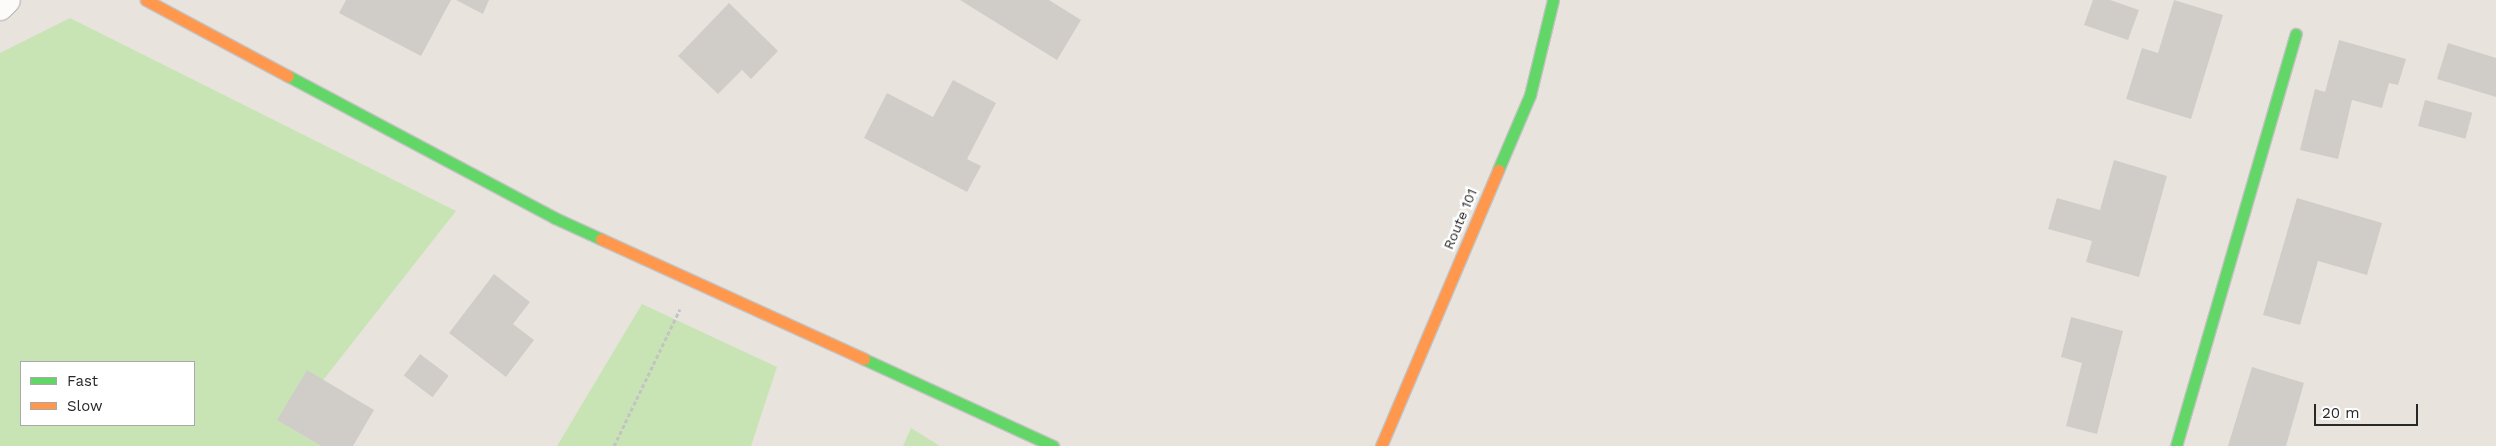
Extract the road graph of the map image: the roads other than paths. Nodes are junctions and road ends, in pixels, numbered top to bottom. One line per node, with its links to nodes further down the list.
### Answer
1 (6, 0): 4 (street)
2 (146, 0): 6 (main road)
3 (1553, 0): 7 (main road, Route 101)
4 (0, 6)
5 (2296, 34): 8 (main road)
6 (1052, 446)
7 (1381, 446)
8 (2176, 446)

